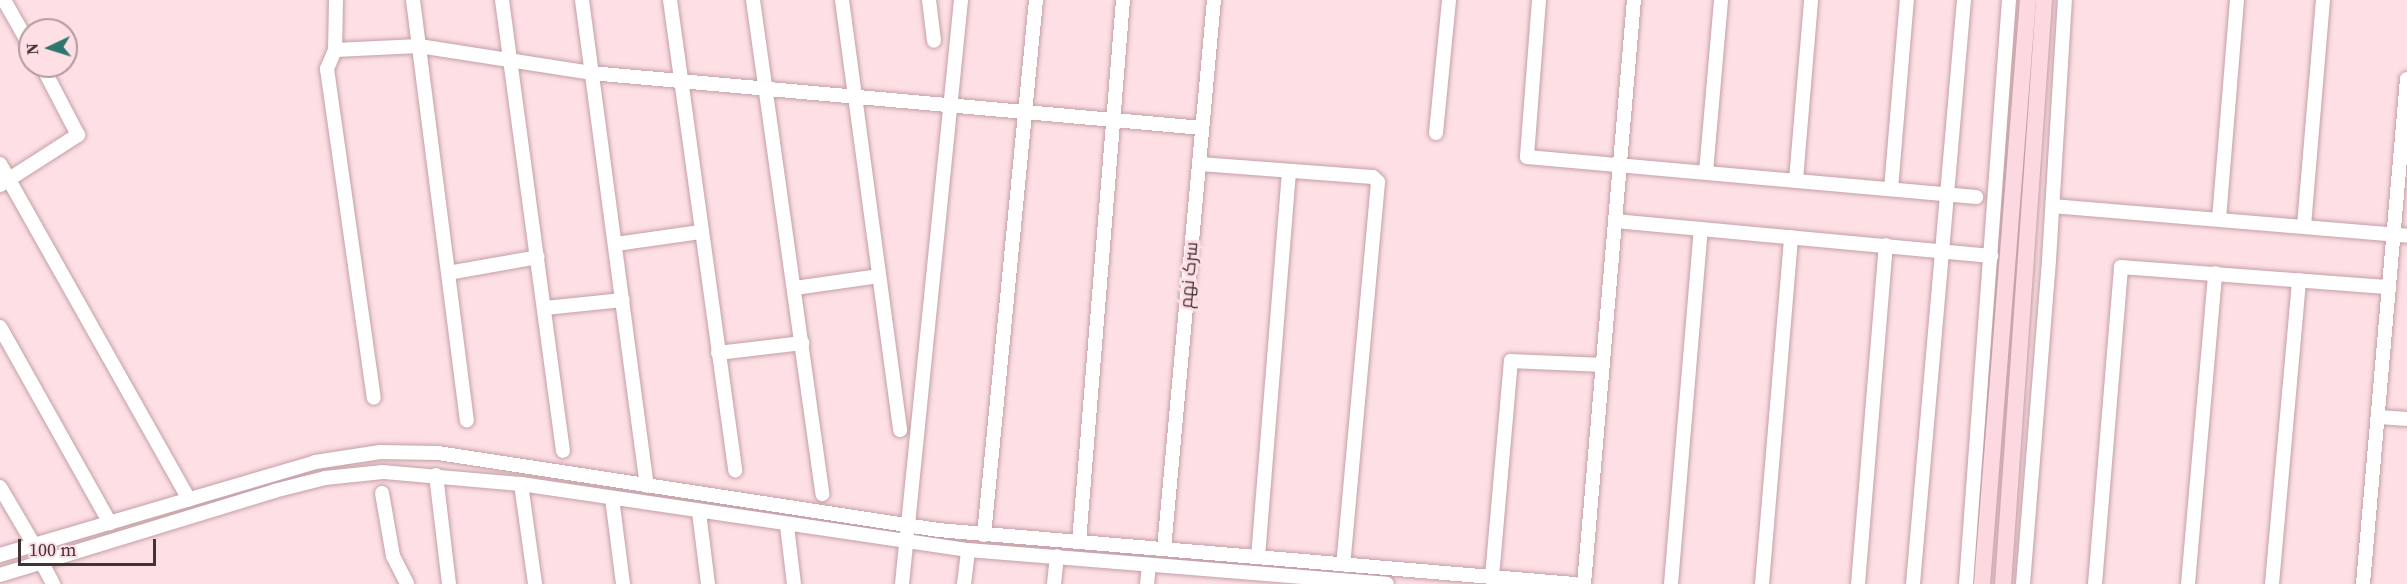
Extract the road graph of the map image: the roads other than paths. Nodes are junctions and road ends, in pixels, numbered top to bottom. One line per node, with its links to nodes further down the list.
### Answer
1 (4, 0): 27 (street)
2 (336, 0): 30 (street)
3 (413, 0): 29 (street)
4 (502, 0): 31 (street)
5 (582, 0): 32 (street)
6 (670, 0): 35 (street)
7 (753, 0): 36 (street)
8 (842, 0): 37 (street)
9 (929, 0): 28 (street)
10 (961, 0): 38 (street)
11 (1036, 0): 39 (street)
12 (1123, 0): 40 (street)
13 (1214, 0): 41 (street, سرک نهم)
14 (1449, 0): 42 (street)
15 (1539, 0): 45 (street)
16 (1634, 0): 45 (street)
17 (1721, 0): 47 (street)
18 (1811, 0): 48 (street)
19 (1907, 0): 50 (street)
20 (1964, 0): 51 (street)
21 (2009, 0): 64 (street)
22 (2028, 0): 133 (main road)
23 (2044, 0): 134 (main road)
24 (2065, 0): 53 (street)
25 (2237, 0): 54 (street)
26 (2323, 0): 56 (street)
27 (18, 25)
28 (934, 41)
29 (419, 46): 30 (street); 31 (street); 66 (street)
30 (334, 50): 78 (street)
31 (512, 59): 32 (street); 65 (street)
32 (591, 73): 35 (street); 61 (street)
33 (48, 78): 49 (street)
34 (2407, 79): 59 (street)
35 (680, 80): 36 (street); 58 (street)
36 (767, 88): 37 (street); 71 (street)
37 (854, 95): 38 (street); 68 (street)
38 (951, 103): 39 (street); 96 (street)
39 (1025, 110): 40 (street); 97 (street)
40 (1114, 119): 41 (street); 99 (street)
41 (1202, 128): 44 (street, سرک نهم)
42 (1436, 133)
43 (0, 164): 49 (street)
44 (1200, 165): 46 (street); 101 (street, سرک نهم)
45 (1620, 166): 47 (street); 55 (street)
46 (1289, 171): 105 (street); 107 (street)
47 (1706, 172): 48 (street)
48 (1796, 180): 50 (street)
49 (4, 183): 92 (street)
50 (1891, 189): 51 (street)
51 (1945, 194): 52 (street); 63 (street)
52 (1976, 197)
53 (2053, 206): 54 (street); 135 (street)
54 (2219, 219): 56 (street)
55 (1615, 221): 57 (street); 77 (street)
56 (2304, 226): 59 (street)
57 (1701, 229): 60 (street); 128 (street)
58 (700, 232): 61 (street); 76 (street)
59 (2401, 235): 70 (street)
60 (1791, 237): 62 (street); 129 (street)
61 (616, 244): 72 (street)
62 (1886, 245): 63 (street); 130 (street)
63 (1941, 250): 64 (street); 131 (street)
64 (1991, 256): 132 (street)
65 (538, 257): 66 (street); 73 (street)
66 (448, 273): 81 (street)
67 (2215, 273): 69 (street); 136 (street); 137 (street)
68 (879, 276): 71 (street); 82 (street)
69 (2299, 280): 70 (street); 138 (street)
70 (2390, 287): 79 (street)
71 (795, 288): 75 (street)
72 (623, 300): 73 (street); 87 (street)
73 (545, 308): 83 (street)
74 (0, 327): 94 (street)
75 (802, 343): 76 (street); 90 (street)
76 (718, 353): 84 (street)
77 (1603, 364): 111 (street); 127 (street)
78 (374, 398)
79 (2379, 417): 80 (street); 139 (street)
80 (2407, 419)
81 (467, 421)
82 (900, 430)
83 (563, 451)
84 (735, 471)
85 (436, 475): 86 (street); 106 (street); 116 (street)
86 (521, 484): 91 (street); 117 (street)
87 (648, 486): 92 (street); 96 (street)
88 (0, 487): 100 (street)
89 (382, 493): 115 (street)
90 (822, 494)
91 (612, 498): 93 (street); 118 (street)
92 (189, 499): 94 (street)
93 (699, 512): 95 (street); 119 (street)
94 (110, 523): 100 (street)
95 (787, 526): 98 (street); 120 (street)
96 (908, 527): 97 (street); 98 (street)
97 (984, 535): 99 (street)
98 (906, 542): 102 (street); 121 (street)
99 (1079, 542): 101 (street)
100 (34, 545): 103 (street)
101 (1164, 549): 105 (street)
102 (968, 550): 104 (street); 122 (street)
103 (0, 555)
104 (1057, 556): 108 (street); 123 (street)
105 (1258, 557): 107 (street)
106 (42, 563): 109 (street); 114 (street)
107 (1343, 564): 112 (street)
108 (1149, 565): 110 (street); 124 (street)
109 (0, 575)
110 (1238, 577): 113 (street)
111 (1492, 577): 112 (street); 126 (street)
112 (1458, 579)
113 (1334, 582): 125 (street)
114 (53, 584)
115 (407, 584)
116 (449, 584)
117 (535, 584)
118 (623, 584)
119 (708, 584)
120 (794, 584)
121 (902, 584)
122 (964, 584)
123 (1054, 584)
124 (1147, 584)
125 (1387, 584)
126 (1575, 584)
127 (1584, 584)
128 (1671, 584)
129 (1762, 584)
130 (1858, 584)
131 (1913, 584)
132 (1966, 584)
133 (1982, 584)
134 (2003, 584)
135 (2023, 584)
136 (2095, 584)
137 (2188, 584)
138 (2272, 584)
139 (2363, 584)

